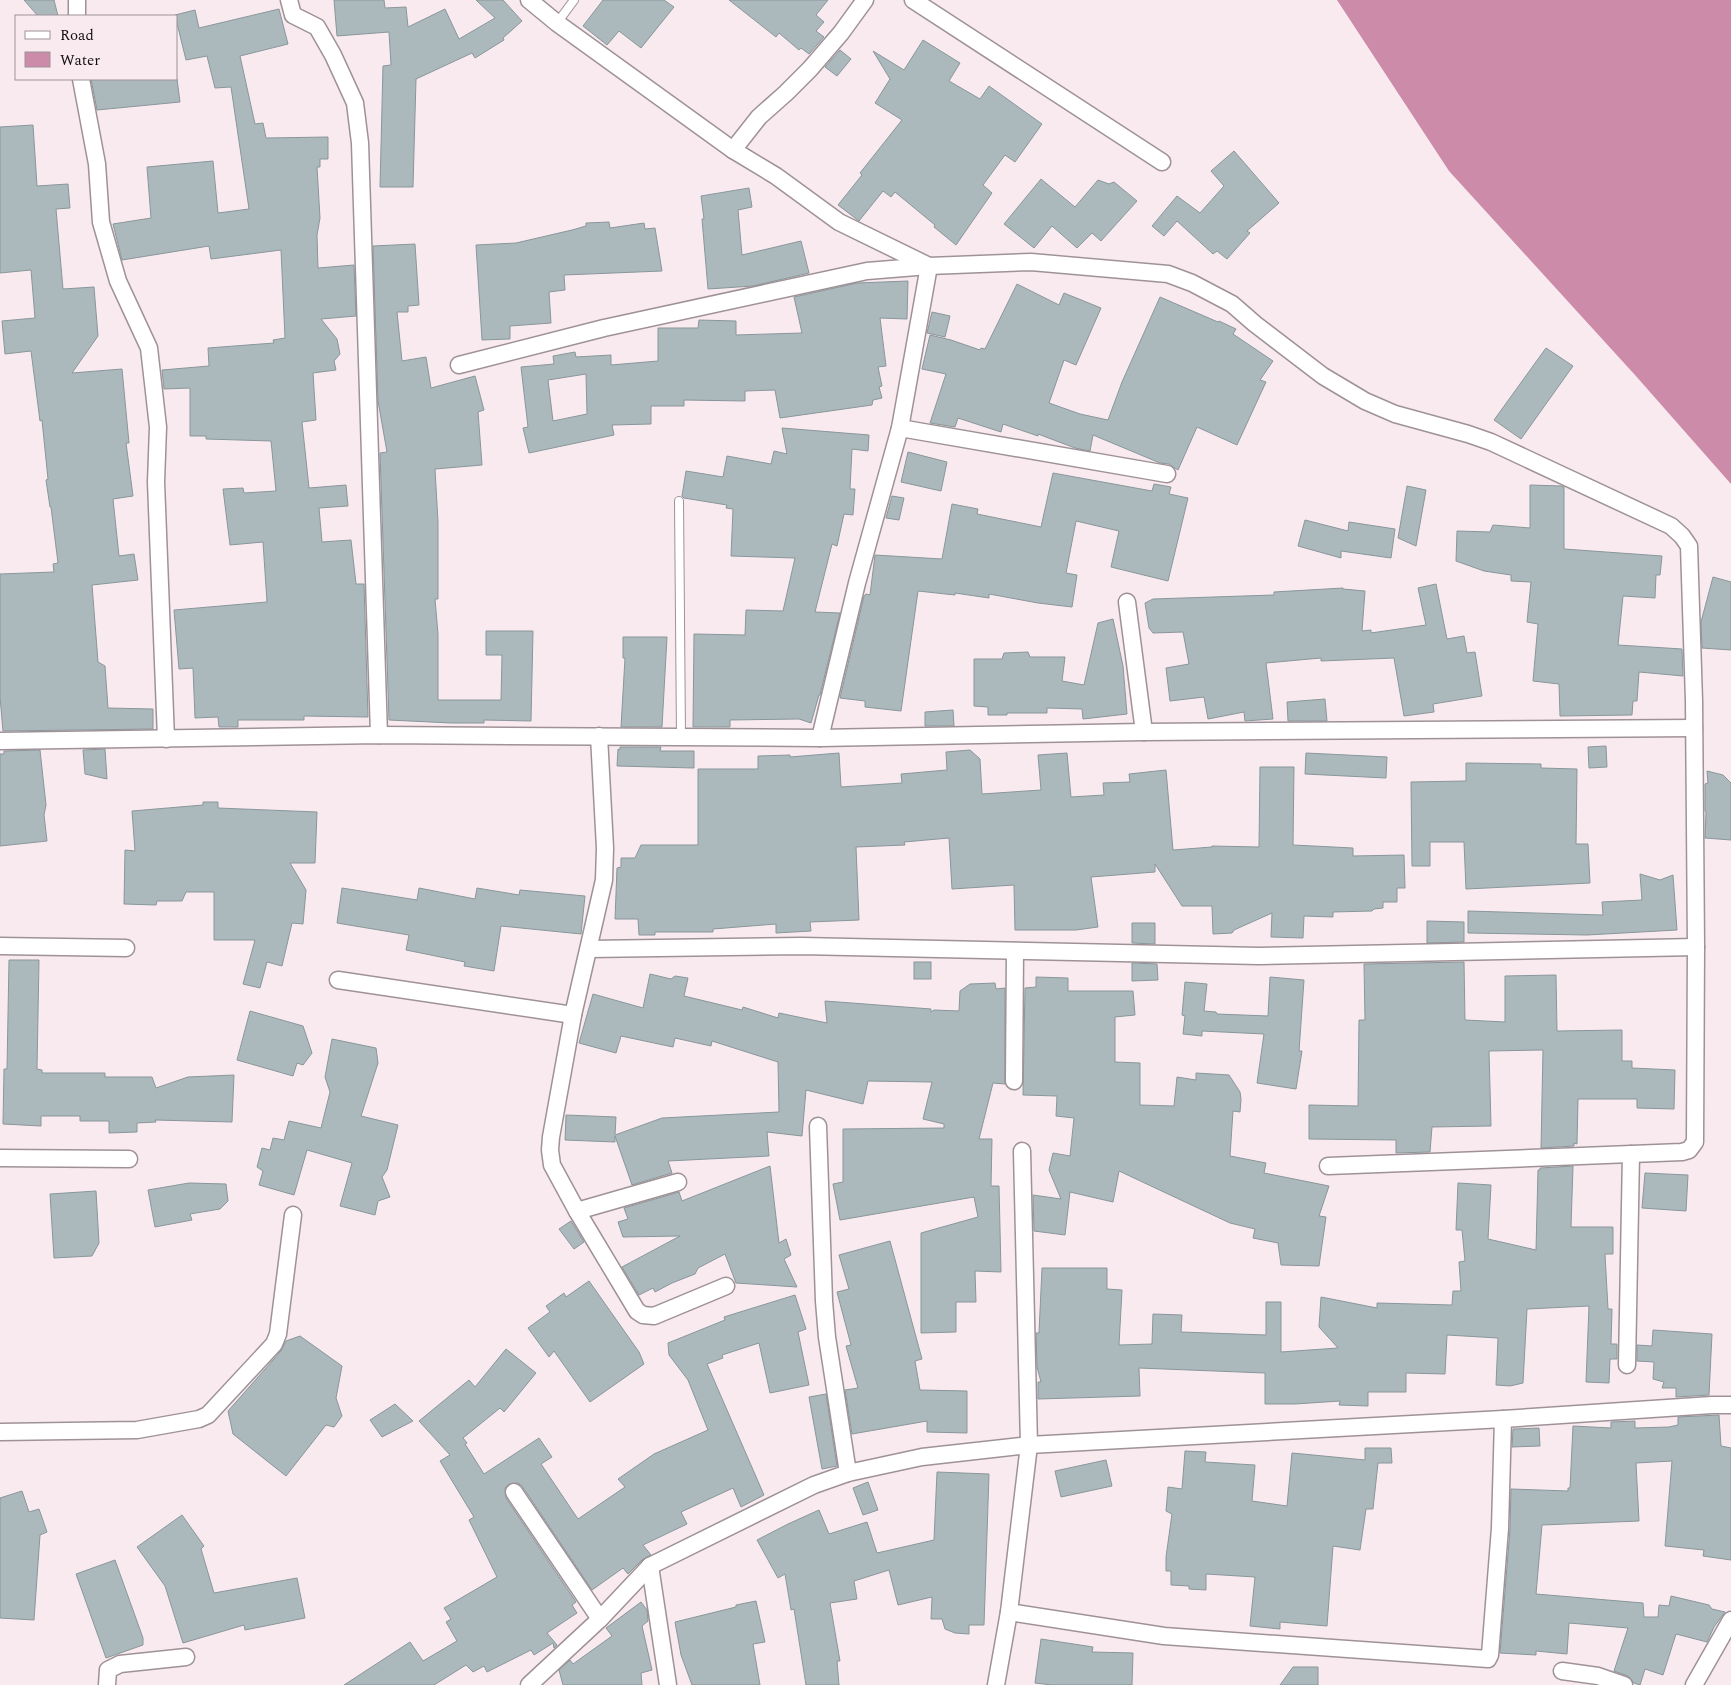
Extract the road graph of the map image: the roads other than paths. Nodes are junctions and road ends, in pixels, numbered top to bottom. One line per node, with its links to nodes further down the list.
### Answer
1 (77, 0): 7 (street)
2 (289, 0): 20 (street)
3 (529, 0): 8 (street)
4 (574, 0): 8 (lane)
5 (865, 0): 10 (street)
6 (913, 0): 11 (street)
7 (77, 15)
8 (557, 23): 10 (street)
9 (81, 80): 24 (street)
10 (733, 150): 12 (street)
11 (1162, 162)
12 (929, 266): 13 (street); 14 (street); 18 (street)
13 (459, 365)
14 (900, 428): 15 (street); 23 (street)
15 (1167, 474)
16 (679, 501): 22 (lane)
17 (1127, 602): 19 (street)
18 (1694, 728): 19 (street); 27 (street)
19 (1144, 732): 23 (street)
20 (379, 735): 21 (street); 24 (street)
21 (599, 736): 22 (street); 29 (street)
22 (681, 737): 23 (street)
23 (820, 738)
24 (166, 739): 25 (street)
25 (0, 742)
26 (0, 946): 28 (street)
27 (1696, 946): 30 (street); 36 (street)
28 (126, 948)
29 (589, 949): 30 (street); 32 (street)
30 (1015, 951): 33 (street)
31 (338, 980): 32 (street)
32 (572, 1015): 41 (street)
33 (1014, 1081)
34 (818, 1126): 49 (street)
35 (1022, 1151): 48 (street)
36 (1631, 1154): 39 (street); 44 (street)
37 (0, 1158): 38 (street)
38 (128, 1159)
39 (1328, 1166)
40 (678, 1182): 41 (street)
41 (577, 1211): 43 (street)
42 (293, 1216): 47 (street)
43 (726, 1286)
44 (1627, 1364)
45 (1731, 1405): 46 (street)
46 (1503, 1419): 48 (street); 52 (street)
47 (0, 1432)
48 (1029, 1445): 49 (street); 52 (street)
49 (848, 1473): 51 (street)
50 (514, 1492): 53 (street)
51 (650, 1566): 53 (street); 59 (street)
52 (1009, 1612): 60 (street)
53 (600, 1619): 58 (street)
54 (1731, 1620): 62 (street)
55 (186, 1657): 57 (street)
56 (1562, 1671): 61 (street)
57 (107, 1685)
58 (529, 1685)
59 (668, 1685)
60 (996, 1685)
61 (1624, 1685)
62 (1694, 1685)

